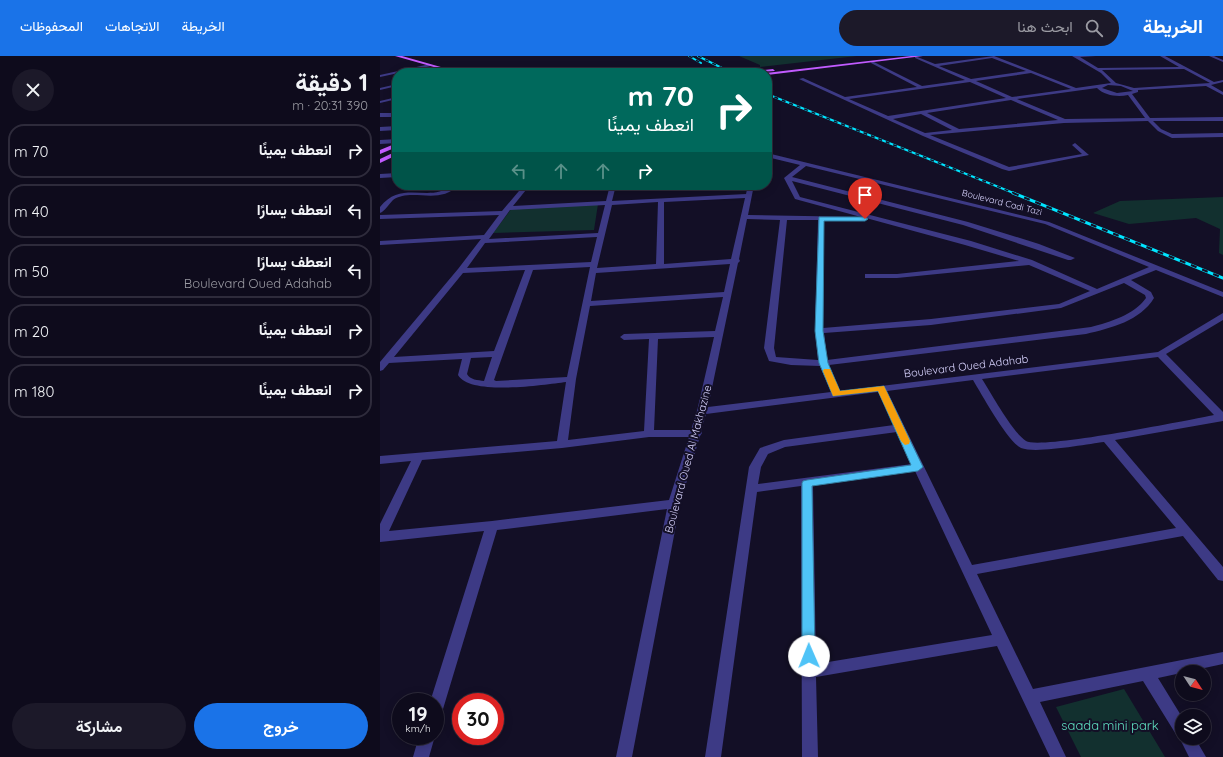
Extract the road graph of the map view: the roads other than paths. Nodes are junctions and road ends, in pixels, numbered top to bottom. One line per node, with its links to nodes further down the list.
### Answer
1 (397, 56): 9 (main road)
2 (890, 56): 19 (main road)
3 (919, 56): 10 (main road); 13 (street)
4 (991, 56): 13 (street); 21 (street)
5 (1075, 56): 6 (street); 17 (street)
6 (1094, 56)
7 (1162, 56): 16 (street)
8 (1211, 56): 11 (street)
9 (403, 57): 12 (main road)
10 (872, 62): 22 (main road); 35 (street)
11 (1223, 62)
12 (430, 65): 14 (street); 15 (main road)
13 (934, 65): 26 (street)
14 (417, 68)
15 (441, 68)
16 (1184, 68): 17 (street); 28 (street)
17 (1096, 69): 29 (street)
18 (385, 70): 20 (street)
19 (772, 70)
20 (392, 72)
21 (1031, 72): 26 (street); 37 (street)
22 (772, 73)
23 (392, 74): 24 (street)
24 (380, 76)
25 (801, 79): 41 (street)
26 (969, 80): 35 (street); 42 (street)
27 (1223, 81): 28 (street)
28 (1213, 83): 30 (street)
29 (1114, 84): 33 (street); 38 (street)
30 (1207, 84): 38 (street); 40 (street)
31 (380, 85): 34 (street)
32 (392, 86): 34 (street)
33 (1099, 86): 37 (street); 39 (street)
34 (387, 87): 36 (street)
35 (923, 88): 41 (street)
36 (380, 89)
37 (1076, 89): 42 (street)
38 (1134, 89): 39 (street)
39 (1130, 94): 50 (street)
40 (1223, 94)
41 (846, 98): 48 (street)
42 (1013, 98): 45 (street); 51 (street)
43 (392, 99): 44 (street)
44 (380, 102)
45 (923, 113): 48 (street); 54 (street)
46 (380, 115): 47 (street)
47 (392, 115)
48 (888, 118): 55 (street)
49 (1223, 119): 50 (street)
50 (1149, 120): 51 (street); 56 (street)
51 (1064, 121): 54 (street)
52 (392, 128): 53 (street)
53 (380, 129)
54 (958, 131): 55 (street)
55 (925, 134): 60 (street)
56 (1223, 135)
57 (380, 142): 58 (street)
58 (392, 142)
59 (392, 145): 61 (main road)
60 (1075, 146)
61 (380, 152)
62 (392, 155): 64 (main road)
63 (772, 156): 65 (street, Boulevard Cadi Tazi)
64 (380, 161)
65 (804, 165): 68 (street); 90 (street, Boulevard Cadi Tazi)
66 (392, 175): 67 (street)
67 (380, 176)
68 (787, 178): 81 (street); 85 (street)
69 (449, 190): 76 (street)
70 (523, 190): 75 (street)
71 (611, 190): 74 (street)
72 (750, 191): 73 (street); 78 (street, Boulevard Oued Al Makhazine)
73 (661, 200): 74 (street); 89 (street)
74 (609, 203): 75 (street); 82 (street)
75 (506, 210): 77 (street); 83 (street)
76 (380, 211)
77 (380, 217)
78 (745, 217): 79 (street); 86 (street, Boulevard Oued Al Makhazine)
79 (784, 218): 80 (street); 108 (street)
80 (821, 219): 81 (street); 100 (street)
81 (880, 219): 87 (street)
82 (601, 236): 83 (street); 91 (street)
83 (484, 239): 84 (street); 92 (street)
84 (380, 243)
85 (1071, 258)
86 (736, 261): 89 (street); 96 (street, Boulevard Oued Al Makhazine)
87 (1029, 262): 93 (street); 95 (street)
88 (530, 267): 91 (street); 92 (street); 104 (street)
89 (660, 267): 91 (street)
90 (1157, 267): 94 (street); 97 (street, Boulevard Cadi Tazi)
91 (594, 268): 98 (street)
92 (461, 271): 107 (street)
93 (868, 276)
94 (1124, 280): 95 (street); 108 (street)
95 (1096, 291): 100 (street)
96 (728, 294): 98 (street); 101 (street, Boulevard Oued Al Makhazine)
97 (1223, 295)
98 (587, 304): 111 (street)
99 (1223, 316): 105 (street, Boulevard Oued Adahab)
100 (819, 331): 108 (street)
101 (718, 334): 102 (street); 115 (street, Boulevard Oued Al Makhazine)
102 (654, 336): 103 (street); 119 (street)
103 (624, 337)
104 (497, 354): 106 (street); 112 (street)
105 (1160, 354): 110 (street, Boulevard Oued Adahab); 116 (street)
106 (467, 356): 107 (street); 112 (street)
107 (387, 360): 109 (street)
108 (823, 363): 114 (street)
109 (380, 368)
110 (976, 378): 113 (street, Boulevard Oued Adahab); 120 (street)
111 (571, 379): 112 (street); 121 (street)
112 (492, 383)
113 (881, 388): 114 (street, Boulevard Oued Adahab); 117 (street)
114 (837, 394): 115 (street, Boulevard Oued Adahab)
115 (702, 411): 118 (street, Boulevard Oued Al Makhazine)
116 (1223, 418): 120 (street)
117 (899, 428): 124 (street); 126 (street)
118 (697, 433): 119 (street); 127 (street, Boulevard Oued Al Makhazine)
119 (649, 434): 121 (street)
120 (1107, 438): 129 (street)
121 (562, 444): 122 (street)
122 (418, 457): 123 (street); 130 (street)
123 (380, 460)
124 (918, 467): 125 (street); 131 (street)
125 (807, 483): 126 (street); 135 (street)
126 (752, 490): 144 (street)
127 (674, 504): 128 (street); 143 (street, Boulevard Oued Al Makhazine)
128 (492, 526): 130 (street); 137 (street)
129 (1186, 531): 131 (street); 132 (street)
130 (380, 537)
131 (968, 571): 133 (street)
132 (1223, 576)
133 (1002, 639): 135 (street); 138 (street)
134 (1223, 658): 136 (street)
135 (809, 672): 145 (street)
136 (1147, 674): 138 (street); 139 (street)
137 (440, 693)
138 (1030, 697): 146 (street)
139 (1175, 720)
140 (424, 745): 142 (street)
141 (1190, 745): 147 (street)
142 (421, 757)
143 (624, 757)
144 (714, 757)
145 (810, 757)
146 (1058, 757)
147 (1198, 757)

